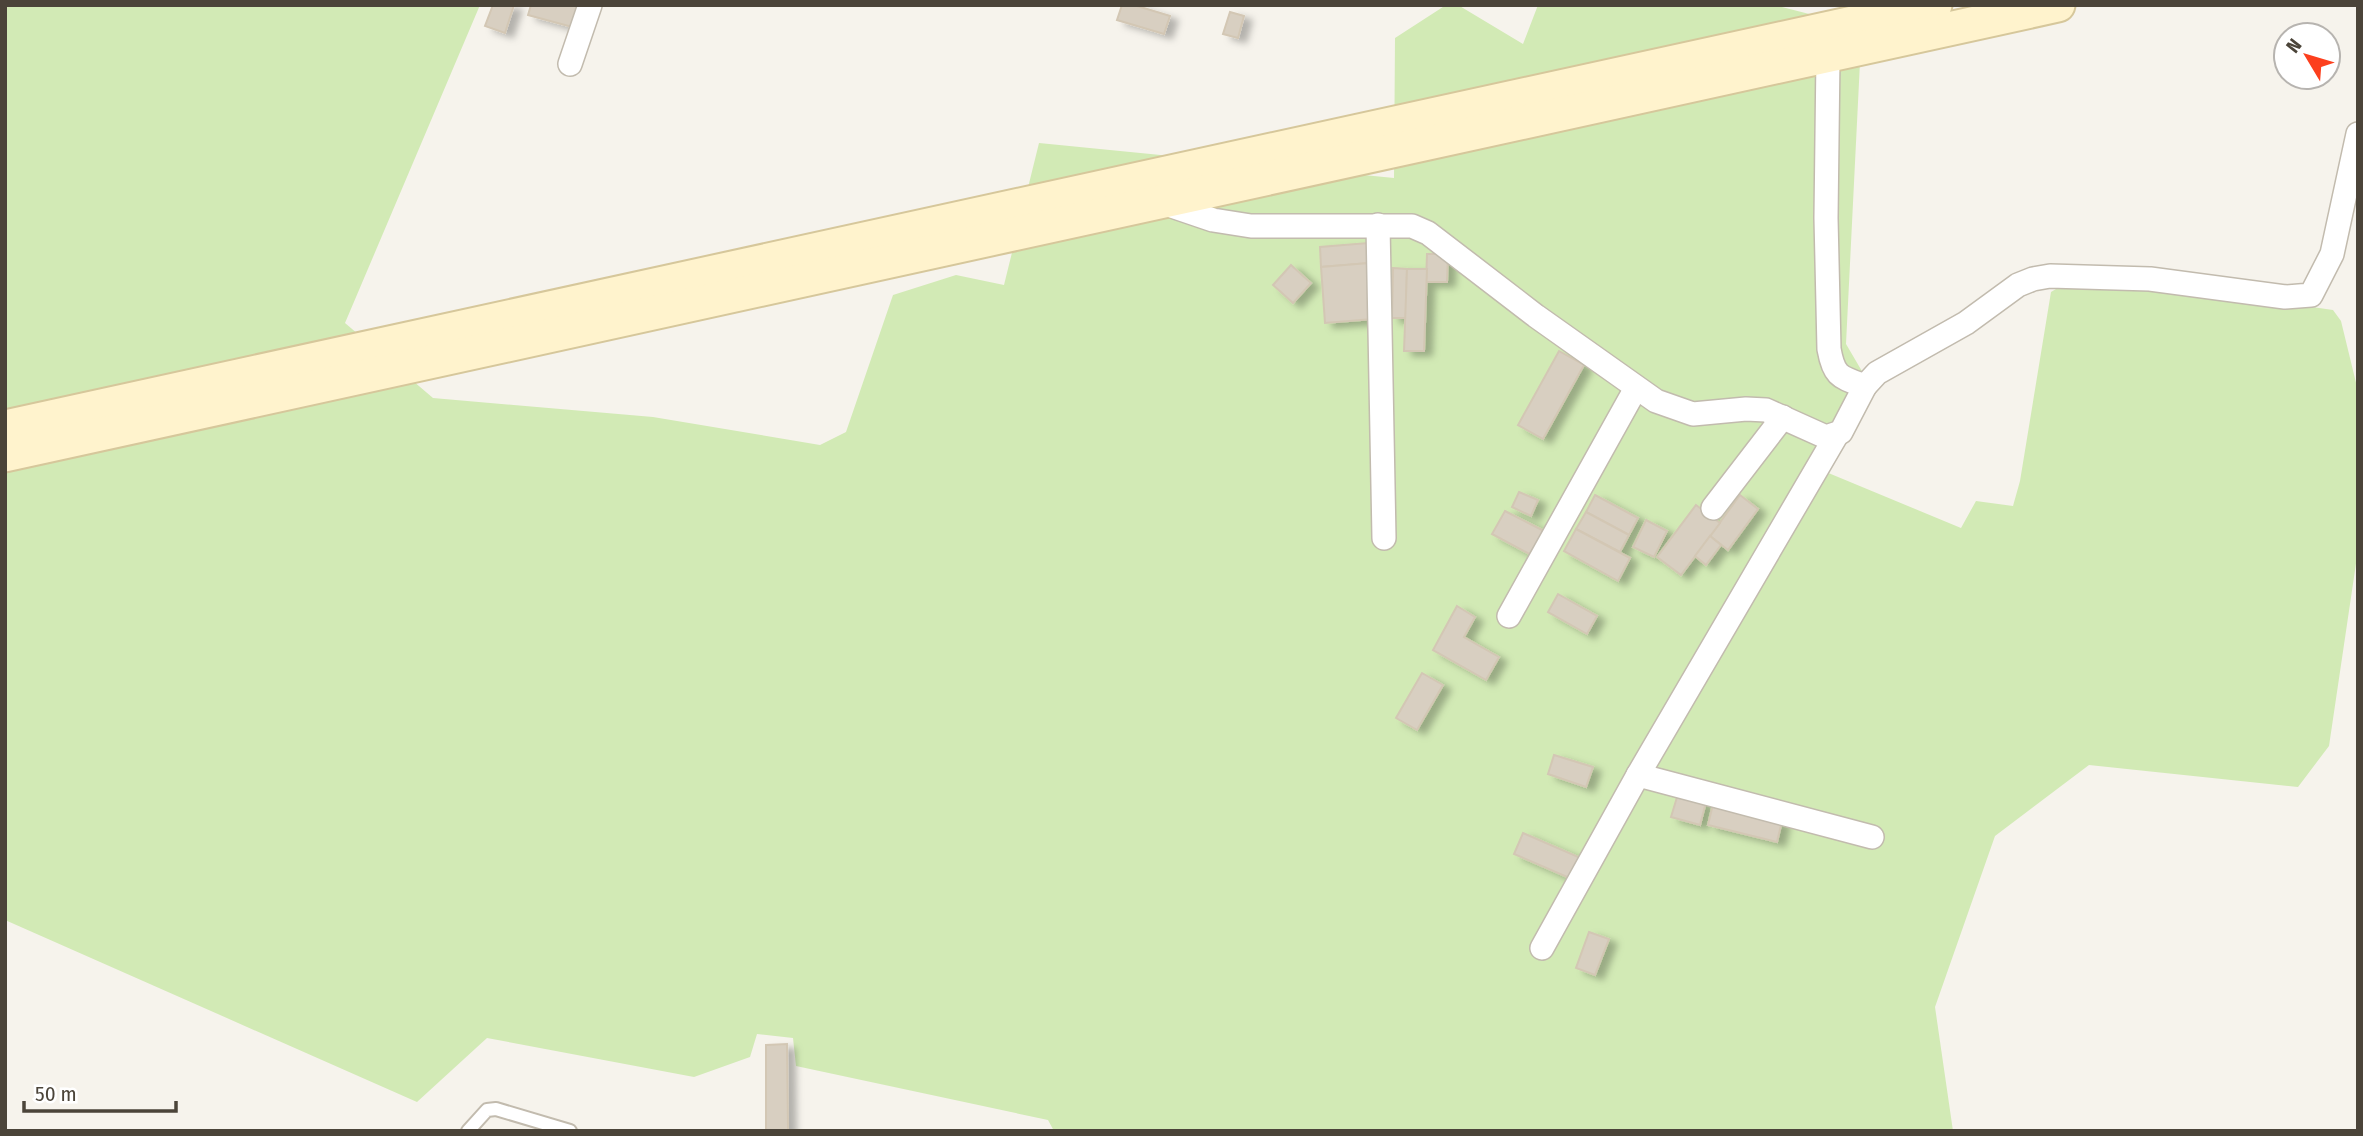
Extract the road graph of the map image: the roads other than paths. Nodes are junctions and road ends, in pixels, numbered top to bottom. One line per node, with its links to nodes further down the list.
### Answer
1 (590, 5): 5 (street)
2 (1935, 5): 12 (main road)
3 (2058, 5): 4 (main road)
4 (1828, 56): 7 (main road); 9 (street)
5 (570, 64)
6 (2358, 134): 9 (street)
7 (1160, 202): 8 (street); 14 (main road)
8 (1378, 225): 10 (street); 16 (street)
9 (1865, 386): 13 (street)
10 (1636, 388): 11 (street); 17 (street)
11 (1783, 417): 13 (street); 15 (street)
12 (5, 427)
13 (1836, 436): 18 (street)
14 (5, 455)
15 (1713, 508)
16 (1384, 538)
17 (1509, 616)
18 (1638, 775): 19 (street); 20 (street)
19 (1872, 837)
20 (1542, 948)
21 (468, 1131): 22 (lane)
22 (570, 1131)

